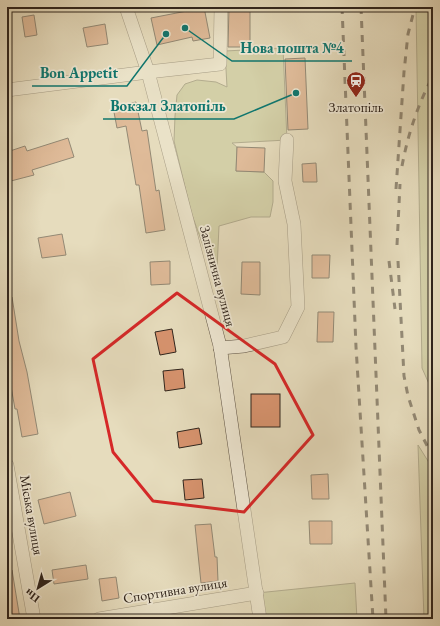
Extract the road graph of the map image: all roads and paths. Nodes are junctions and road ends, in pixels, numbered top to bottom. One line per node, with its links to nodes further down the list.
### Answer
1 (126, 7): 3 (street, Залізнична вулиця)
2 (221, 7): 3 (street)
3 (148, 72): 4 (street); 6 (street, Залізнична вулиця)
4 (7, 90)
5 (287, 140): 6 (street)
6 (220, 348): 8 (street, Залізнична вулиця)
7 (7, 465): 9 (street, Міська вулиця)
8 (256, 593): 10 (street, Спортивна вулиця); 11 (street, Залізнична вулиця)
9 (34, 619)
10 (99, 619)
11 (260, 619)

